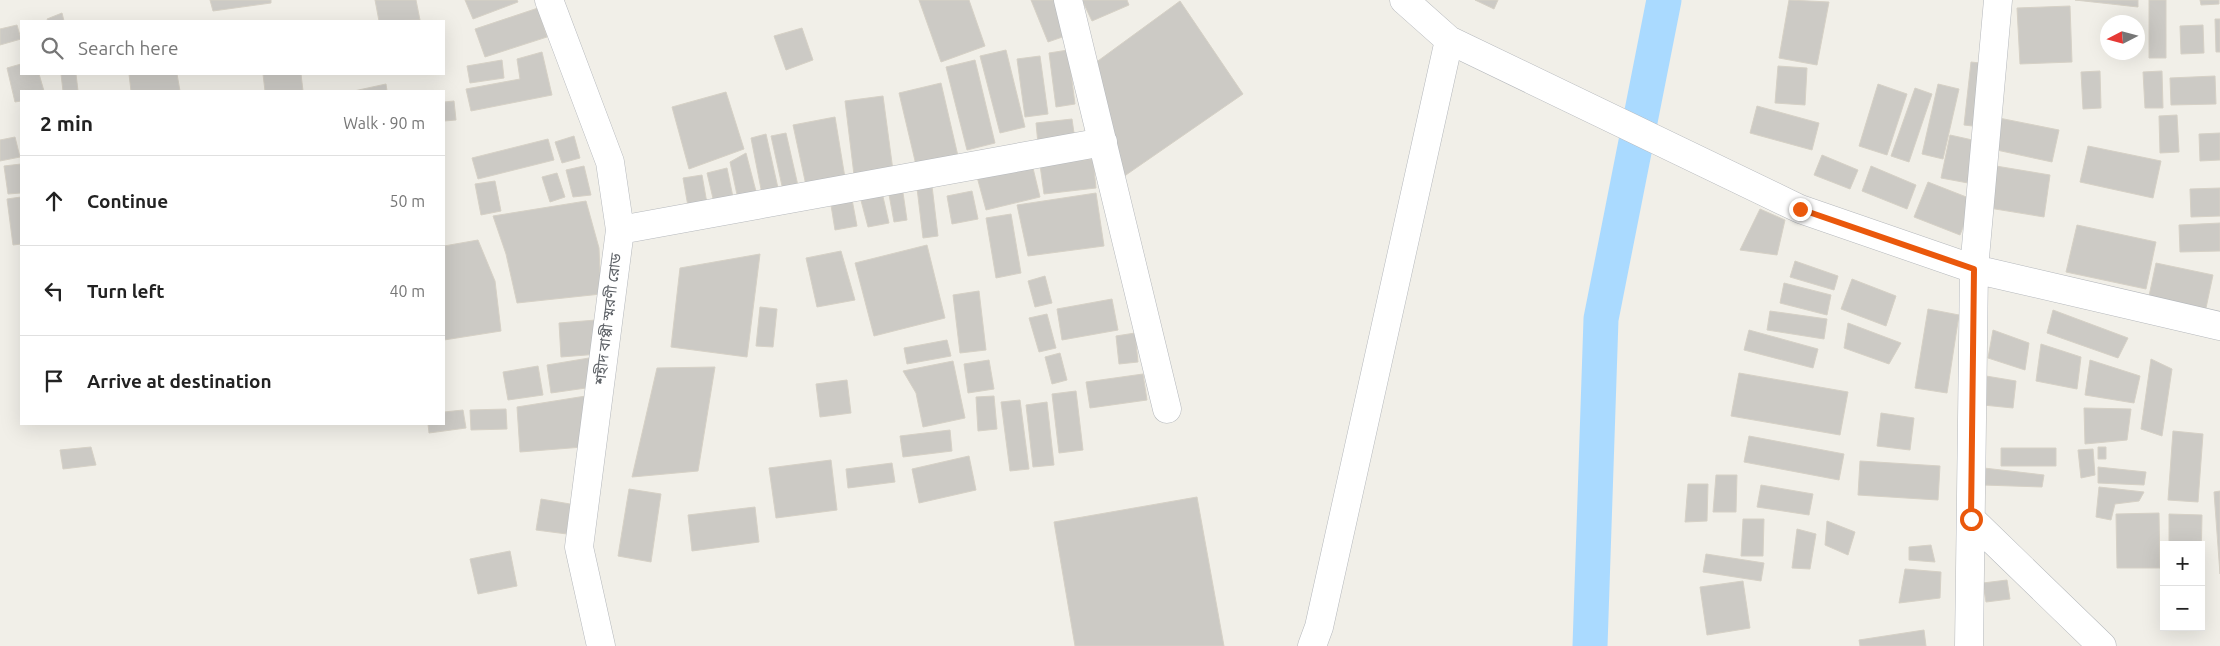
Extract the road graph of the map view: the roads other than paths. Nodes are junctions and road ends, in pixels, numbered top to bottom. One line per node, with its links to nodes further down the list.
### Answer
1 (549, 0): 7 (street, শহীদ বাপ্পী স্মরণী রোড)
2 (1068, 0): 6 (street)
3 (1404, 0): 5 (street)
4 (1998, 0): 8 (street)
5 (1449, 40): 8 (street); 13 (street)
6 (1102, 142): 7 (street); 10 (street)
7 (620, 230): 12 (street, শহীদ বাপ্পী স্মরণী রোড)
8 (1974, 269): 9 (street); 11 (street)
9 (2220, 326)
10 (1167, 409)
11 (1971, 519): 14 (street); 15 (street)
12 (601, 646)
13 (1312, 646)
14 (1969, 646)
15 (2102, 646)

